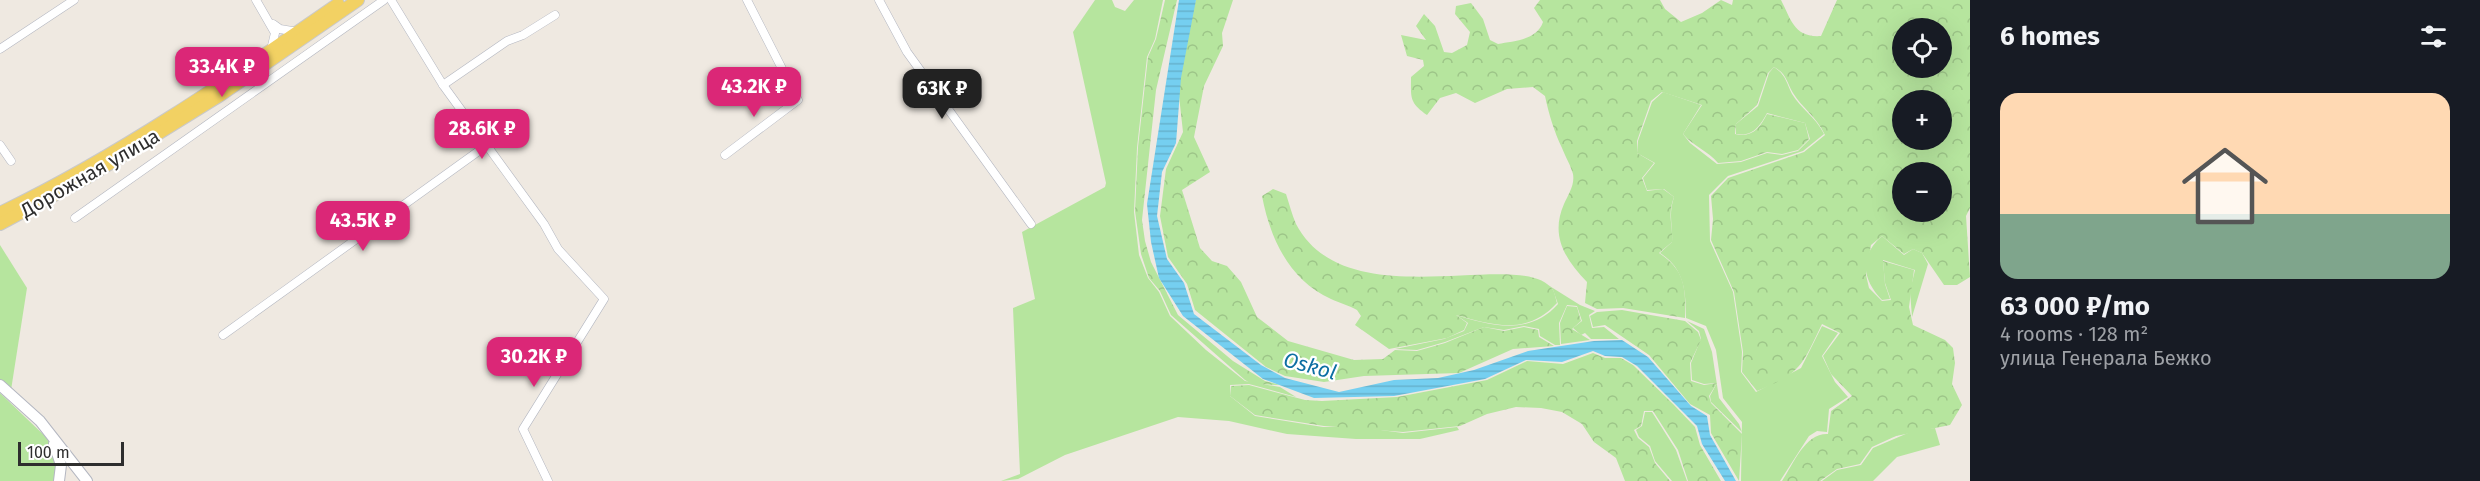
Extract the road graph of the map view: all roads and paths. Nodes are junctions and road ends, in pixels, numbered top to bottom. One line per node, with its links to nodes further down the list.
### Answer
1 (74, 0): 12 (street)
2 (256, 0): 10 (street)
3 (345, 0): 11 (main road, Дорожная улица)
4 (358, 0): 19 (main road, Дорожная улица)
5 (384, 0): 21 (street, Дорожная улица)
6 (391, 0): 14 (street)
7 (747, 0): 17 (street)
8 (879, 0): 22 (street)
9 (555, 15): 14 (street)
10 (271, 23): 11 (street); 13 (street)
11 (298, 32): 13 (main road, Дорожная улица)
12 (0, 50)
13 (271, 50): 19 (main road, Дорожная улица)
14 (443, 85): 16 (street)
15 (0, 145): 18 (street)
16 (487, 145): 24 (street); 28 (street)
17 (725, 155)
18 (11, 161)
19 (15, 211): 20 (main road, Дорожная улица); 23 (main road, Дорожная улица)
20 (0, 212)
21 (75, 218)
22 (1031, 224)
23 (0, 225)
24 (223, 335)
25 (0, 387): 26 (main road); 27 (main road)
26 (59, 481)
27 (87, 481)
28 (548, 481)

